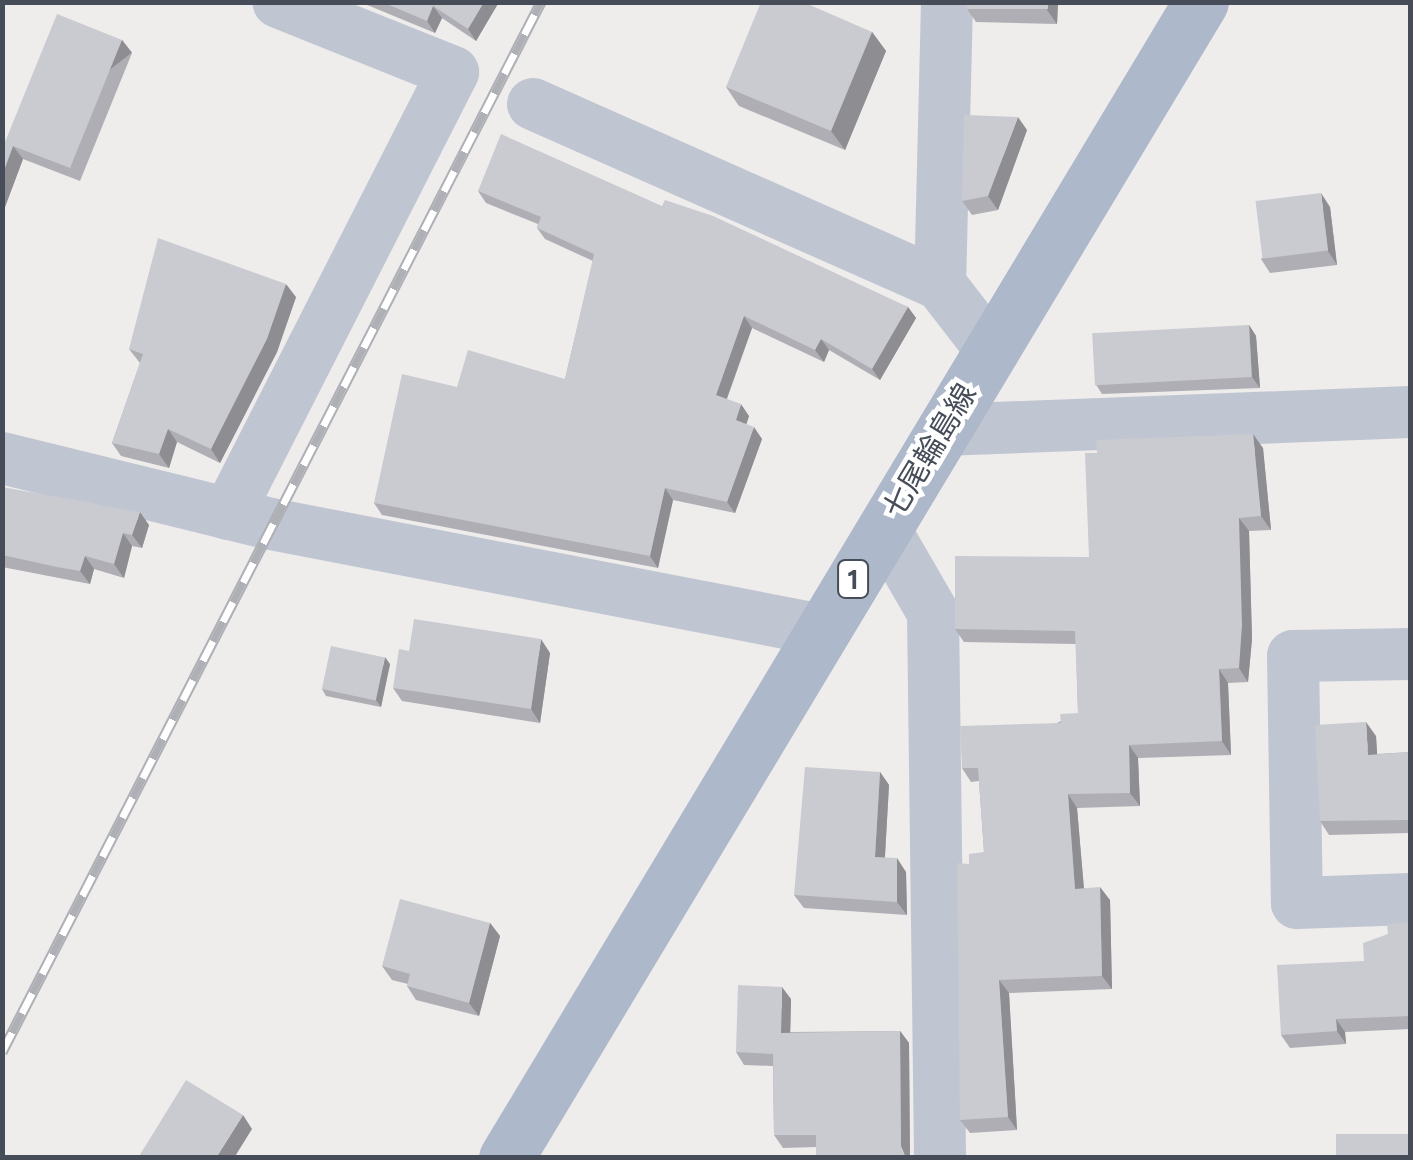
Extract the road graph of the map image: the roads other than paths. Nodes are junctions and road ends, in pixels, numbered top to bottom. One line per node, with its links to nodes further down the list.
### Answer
1 (278, 2): 10 (street)
2 (946, 2): 5 (street)
3 (1202, 2): 6 (main road, 七尾輪島線 / 1)
4 (534, 104): 5 (street)
5 (940, 284): 6 (street)
6 (991, 350): 8 (main road, 七尾輪島線 / 1)
7 (1410, 412): 8 (street)
8 (943, 430): 11 (main road, 七尾輪島線 / 1)
9 (2, 458): 10 (street)
10 (228, 514): 12 (street)
11 (884, 528): 12 (main road, 七尾輪島線 / 1); 16 (street)
12 (822, 630): 15 (main road, 七尾輪島線 / 1)
13 (1410, 654): 14 (street)
14 (1410, 899)
15 (506, 1158)
16 (940, 1158)

